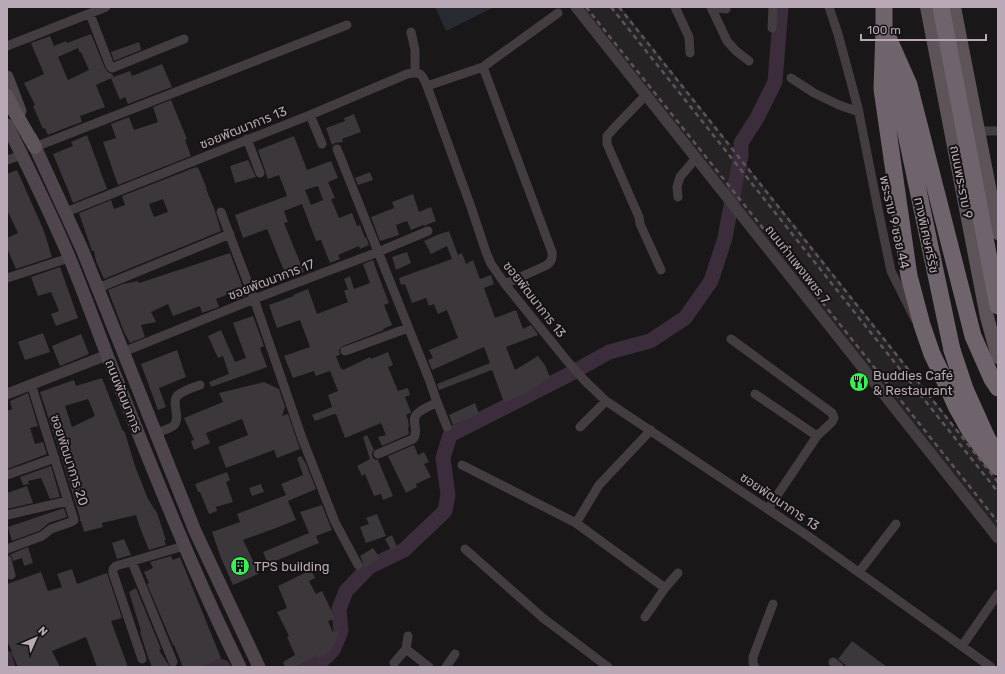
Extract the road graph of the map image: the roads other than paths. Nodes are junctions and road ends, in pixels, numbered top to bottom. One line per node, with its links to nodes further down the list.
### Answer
1 (106, 7): 13 (street)
2 (576, 7): 27 (street, ถนนกำแพงเพชร 7)
3 (675, 7): 20 (street)
4 (773, 7): 15 (street)
5 (829, 7): 29 (street, พระราม 9 ซอย 44)
6 (884, 7): 16 (highway, ทางพิเศษศรีรัช)
7 (927, 7): 32 (main road, ถนนพระราม 9)
8 (941, 7): 57 (highway, bridge)
9 (954, 7): 31 (main road, ถนนพระราม 9)
10 (711, 8): 11 (street); 21 (street)
11 (726, 9)
12 (558, 13): 22 (street)
13 (90, 14): 18 (street); 19 (street)
14 (347, 25): 38 (street)
15 (772, 28)
16 (884, 29): 62 (highway); 67 (highway); 79 (highway, ทางพิเศษศรีรัช, bridge)
17 (411, 32): 23 (street)
18 (184, 39)
19 (7, 46)
20 (690, 53)
21 (749, 61)
22 (483, 67): 26 (street); 54 (street)
23 (415, 72): 26 (street, ซอยพัฒนาการ 13); 30 (street, ซอยพัฒนาการ 13)
24 (7, 77): 38 (main road, ถนนพัฒนาการ)
25 (791, 78): 29 (street)
26 (427, 86): 54 (street, ซอยพัฒนาการ 13)
27 (646, 95): 41 (street, ถนนกำแพงเพชร 7); 52 (street)
28 (7, 96): 38 (main road, ถนนพัฒนาการ)
29 (859, 112): 62 (street, พระราม 9 ซอย 44)
30 (310, 115): 36 (street, ซอยพัฒนาการ 13); 37 (street)
31 (976, 116): 32 (main road); 34 (main road, ถนนพระราม 9)
32 (949, 119): 64 (main road, ถนนพระราม 9)
33 (7, 125): 40 (main road, ถนนพัฒนาการ)
34 (979, 131): 35 (street); 48 (main road, ถนนพระราม 9)
35 (998, 131)
36 (248, 139): 43 (street); 45 (street, ซอยพัฒนาการ 13)
37 (322, 144)
38 (35, 147): 45 (main road, ถนนพัฒนาการ)
39 (337, 149): 50 (street)
40 (22, 155): 42 (street); 51 (main road, ถนนพัฒนาการ)
41 (696, 158): 44 (street); 89 (street, ถนนกำแพงเพชร 7)
42 (7, 160)
43 (260, 173)
44 (678, 197)
45 (66, 212): 55 (main road, ถนนพัฒนาการ)
46 (221, 212): 49 (street)
47 (428, 231): 50 (street, ซอยพัฒนาการ 17)
48 (998, 233)
49 (230, 234): 55 (street); 56 (street)
50 (378, 252): 56 (street, ซอยพัฒนาการ 17); 58 (street)
51 (69, 258): 53 (street); 63 (main road, ถนนพัฒนาการ)
52 (661, 270)
53 (7, 278)
54 (505, 284): 70 (street, ซอยพัฒนาการ 13)
55 (98, 288): 61 (main road, ถนนพัฒนาการ)
56 (254, 299): 61 (street, ซอยพัฒนาการ 17); 95 (street)
57 (998, 306)
58 (408, 328): 60 (street); 71 (street)
59 (731, 340): 76 (street)
60 (345, 351)
61 (123, 352): 75 (main road, ถนนพัฒนาการ)
62 (932, 354): 77 (street, พระราม 9 ซอย 44); 82 (highway)
63 (107, 355): 65 (street); 90 (main road, ถนนพัฒนาการ)
64 (998, 357)
65 (31, 384): 68 (street); 80 (street, ซอยพัฒนาการ 20)
66 (200, 385): 75 (street)
67 (998, 388)
68 (7, 394)
69 (755, 394): 76 (street)
70 (606, 401): 73 (street); 74 (street, ซอยพัฒนาการ 13)
71 (437, 402): 72 (street); 78 (street)
72 (447, 427)
73 (580, 427)
74 (651, 430): 85 (street, ซอยพัฒนาการ 13); 87 (street)
75 (156, 433): 111 (main road, ถนนพัฒนาการ)
76 (817, 436): 85 (street)
77 (998, 440)
78 (378, 454)
79 (998, 455)
80 (55, 458): 83 (street); 84 (street, ซอยพัฒนาการ 20)
81 (462, 465): 87 (street)
82 (998, 467)
83 (7, 475)
84 (68, 501): 86 (street); 91 (street, ซอยพัฒนาการ 20)
85 (768, 509): 96 (street, ซอยพัฒนาการ 13)
86 (7, 515)
87 (576, 523): 99 (street)
88 (896, 524): 96 (street)
89 (998, 538)
90 (184, 546): 94 (street); 110 (main road, ถนนพัฒนาการ)
91 (7, 549)
92 (465, 549): 114 (street)
93 (7, 560): 98 (street)
94 (132, 562): 107 (street); 108 (street)
95 (358, 566)
96 (859, 572): 104 (street, ซอยพัฒนาการ 13)
97 (678, 573): 99 (street)
98 (11, 575)
99 (665, 588): 102 (street)
100 (998, 594): 104 (street)
101 (773, 604): 115 (street)
102 (645, 617)
103 (408, 636): 105 (street)
104 (962, 646): 116 (street, ซอยพัฒนาการ 13)
105 (406, 649): 109 (street); 112 (street)
106 (455, 654): 113 (street)
107 (142, 658)
108 (173, 662)
109 (394, 663)
110 (240, 667)
111 (259, 667)
112 (429, 667)
113 (446, 667)
114 (608, 667)
115 (755, 667)
116 (991, 667)

